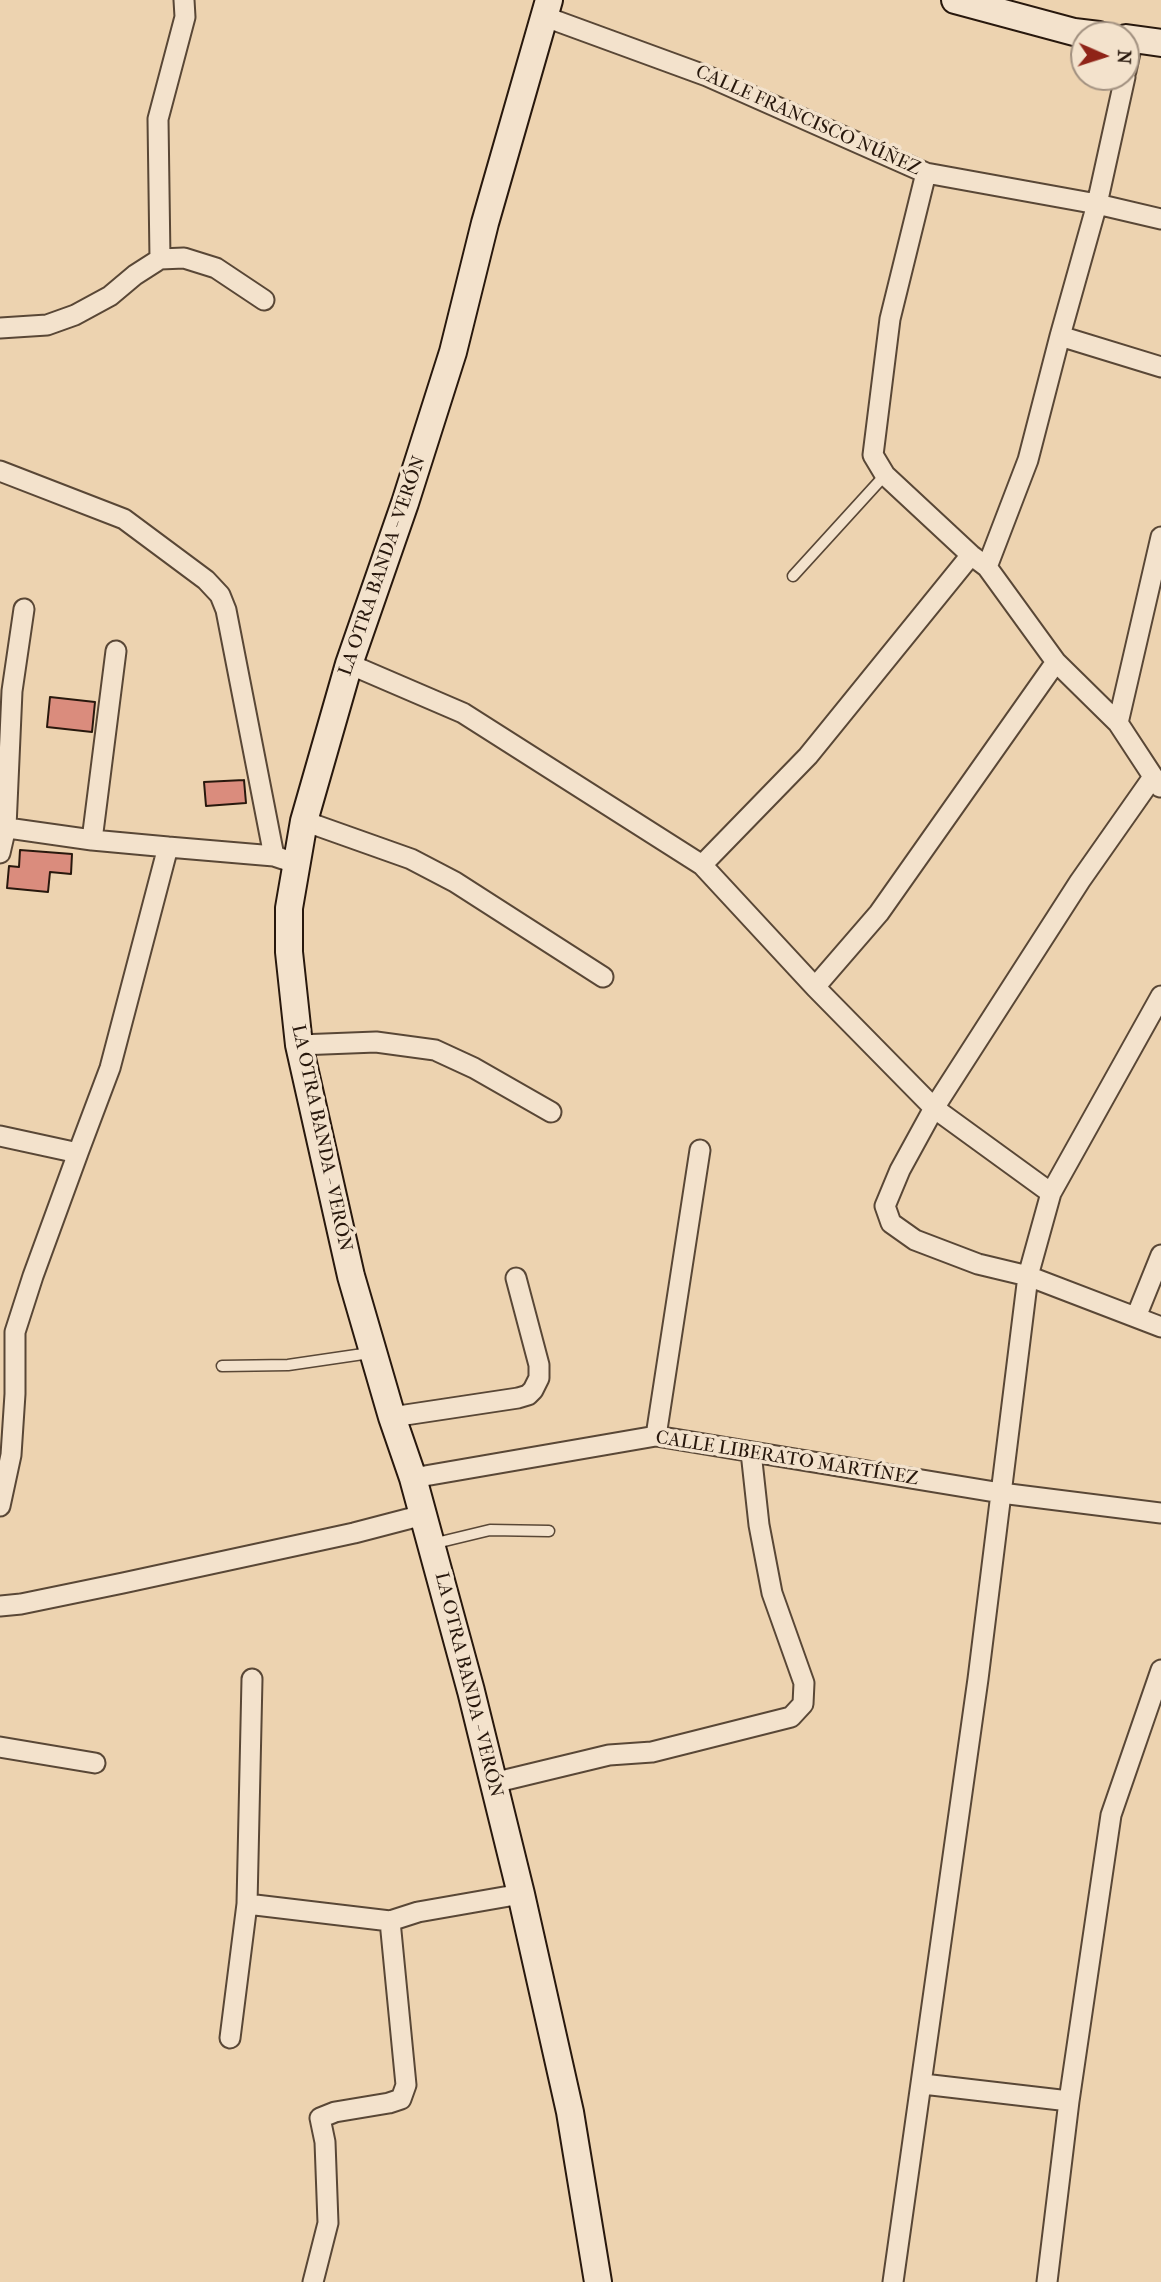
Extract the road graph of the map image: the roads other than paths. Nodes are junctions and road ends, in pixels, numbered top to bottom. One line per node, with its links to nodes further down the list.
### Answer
1 (184, 0): 12 (street)
2 (955, 0): 3 (main road)
3 (989, 4): 5 (main road)
4 (546, 8): 9 (street, CALLE FRANCISCO NÚÑEZ); 25 (main road, LA OTRA BANDA - VERÓN)
5 (1070, 31)
6 (1140, 40): 7 (main road)
7 (1161, 43)
8 (1122, 91): 10 (street)
9 (926, 173): 10 (street, CALLE FRANCISCO NÚÑEZ); 18 (street)
10 (1097, 204): 11 (street, CALLE FRANCISCO NÚÑEZ); 15 (street)
11 (1161, 219)
12 (160, 258): 13 (street); 14 (street)
13 (264, 300)
14 (0, 328)
15 (1060, 336): 16 (street); 20 (street)
16 (1161, 366)
17 (0, 471): 33 (street)
18 (885, 475): 20 (street); 21 (lane)
19 (1161, 537): 26 (street)
20 (979, 561): 24 (street); 34 (street)
21 (793, 576)
22 (24, 609): 29 (street)
23 (116, 651): 30 (street)
24 (1056, 662): 26 (street); 36 (street)
25 (349, 664): 28 (main road, LA OTRA BANDA - VERÓN); 34 (street)
26 (1118, 723): 27 (street)
27 (1157, 782): 39 (street)
28 (304, 821): 33 (main road, LA OTRA BANDA - VERÓN); 35 (street)
29 (3, 827): 30 (street); 32 (street)
30 (93, 840): 31 (street)
31 (167, 847): 33 (street); 43 (street)
32 (0, 853)
33 (285, 860): 38 (main road, LA OTRA BANDA - VERÓN)
34 (702, 865): 36 (street)
35 (603, 977)
36 (815, 987): 39 (street)
37 (1161, 996): 44 (street)
38 (299, 1045): 40 (street); 50 (main road, LA OTRA BANDA - VERÓN)
39 (934, 1108): 44 (street); 46 (street)
40 (551, 1112)
41 (0, 1136): 43 (street)
42 (700, 1150): 53 (street)
43 (78, 1153): 57 (street)
44 (1051, 1193): 46 (street)
45 (1161, 1255): 48 (street)
46 (1028, 1276): 48 (street); 56 (street)
47 (516, 1278): 52 (street)
48 (1136, 1317): 49 (street)
49 (1161, 1327)
50 (374, 1352): 51 (lane); 52 (main road, LA OTRA BANDA - VERÓN)
51 (222, 1366)
52 (392, 1417): 55 (main road, LA OTRA BANDA - VERÓN)
53 (656, 1436): 54 (street, CALLE LIBERATO MARTÍNEZ); 55 (street, CALLE LIBERATO MARTÍNEZ)
54 (751, 1452): 56 (street, CALLE LIBERATO MARTÍNEZ); 67 (street)
55 (413, 1478): 59 (main road, LA OTRA BANDA - VERÓN)
56 (1001, 1493): 58 (street, CALLE LIBERATO MARTÍNEZ); 72 (street)
57 (0, 1506)
58 (1161, 1513)
59 (423, 1515): 61 (main road, LA OTRA BANDA - VERÓN); 62 (street)
60 (549, 1531): 61 (lane)
61 (431, 1544): 67 (main road, LA OTRA BANDA - VERÓN)
62 (0, 1606)
63 (1161, 1670): 73 (street)
64 (252, 1679): 69 (street)
65 (0, 1746): 66 (street)
66 (94, 1763)
67 (493, 1783): 68 (main road, LA OTRA BANDA - VERÓN)
68 (521, 1894): 70 (street); 75 (main road, LA OTRA BANDA - VERÓN)
69 (247, 1904): 70 (street); 71 (street)
70 (390, 1921): 74 (street)
71 (230, 2038)
72 (923, 2084): 73 (street); 76 (street)
73 (1069, 2101): 77 (street)
74 (313, 2282)
75 (598, 2282)
76 (893, 2282)
77 (1047, 2282)

